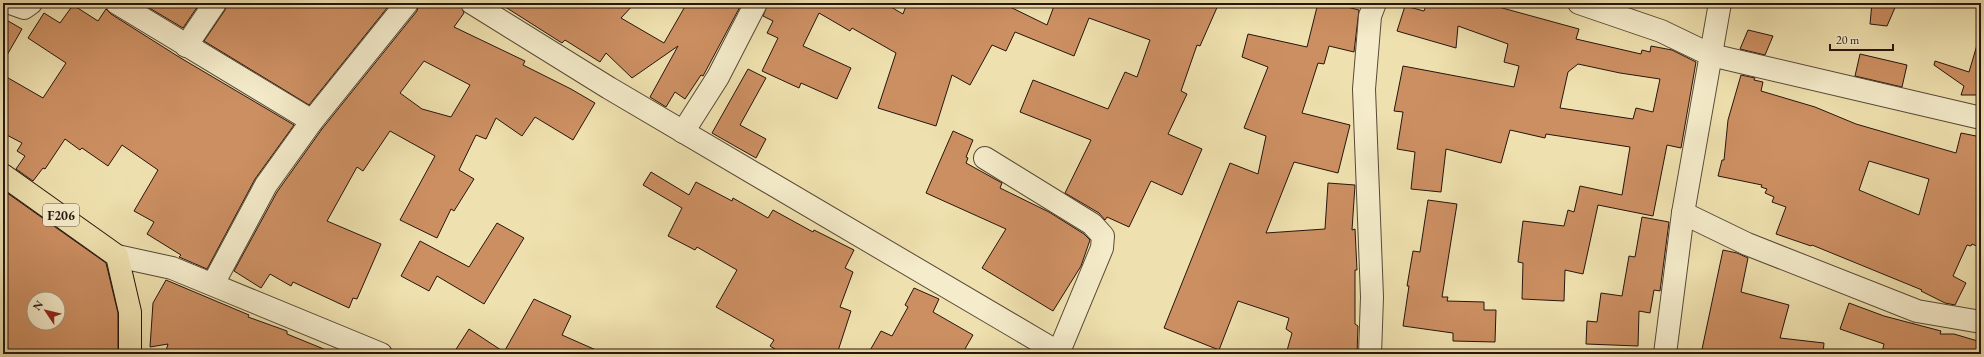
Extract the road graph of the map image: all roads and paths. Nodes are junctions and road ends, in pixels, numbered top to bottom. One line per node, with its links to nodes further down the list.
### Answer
1 (10, 3): 2 (street)
2 (31, 3)
3 (117, 3): 11 (street)
4 (216, 3): 11 (street)
5 (407, 3): 14 (street)
6 (472, 3): 15 (street)
7 (756, 3): 15 (street)
8 (1376, 3): 25 (street)
9 (1579, 3): 12 (street)
10 (1720, 3): 12 (street)
11 (186, 46): 14 (street)
12 (1711, 55): 13 (street); 18 (street)
13 (1981, 118)
14 (312, 121): 20 (street)
15 (683, 132): 24 (street)
16 (985, 158): 24 (street)
17 (3, 175): 19 (main road, F206)
18 (1683, 213): 21 (street); 26 (street)
19 (118, 256): 20 (street); 22 (main road)
20 (213, 284): 23 (street)
21 (1981, 322)
22 (130, 354)
23 (381, 354)
24 (1059, 354)
25 (1370, 354)
26 (1665, 354)

